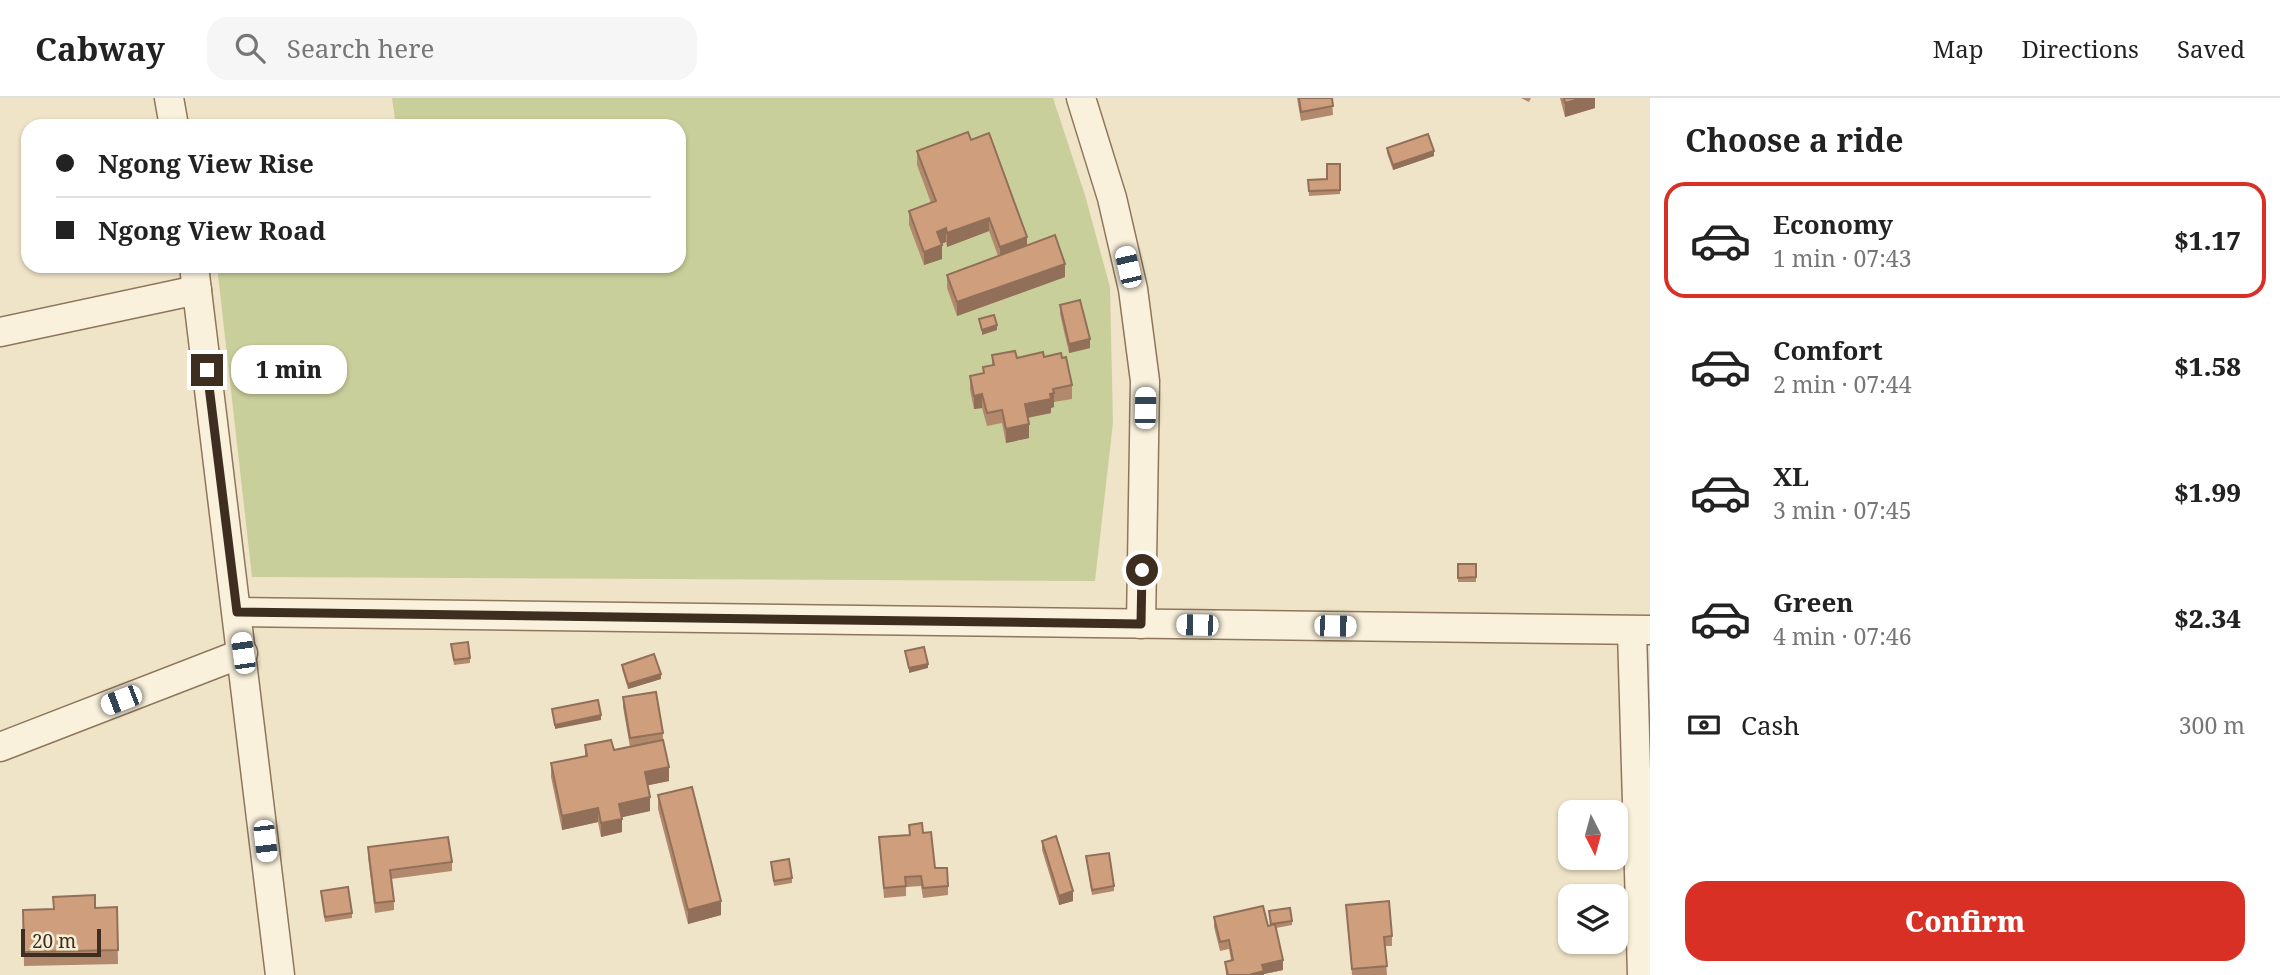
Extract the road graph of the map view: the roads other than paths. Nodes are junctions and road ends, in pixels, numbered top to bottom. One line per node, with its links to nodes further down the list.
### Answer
1 (169, 98): 3 (street)
2 (1082, 98): 7 (street)
3 (173, 119)
4 (195, 278): 5 (street); 6 (street)
5 (0, 332)
6 (237, 612): 7 (street); 9 (street)
7 (1141, 624): 8 (street)
8 (1641, 630): 12 (street)
9 (243, 653): 10 (street); 11 (street)
10 (0, 747)
11 (280, 975)
12 (1642, 975)

